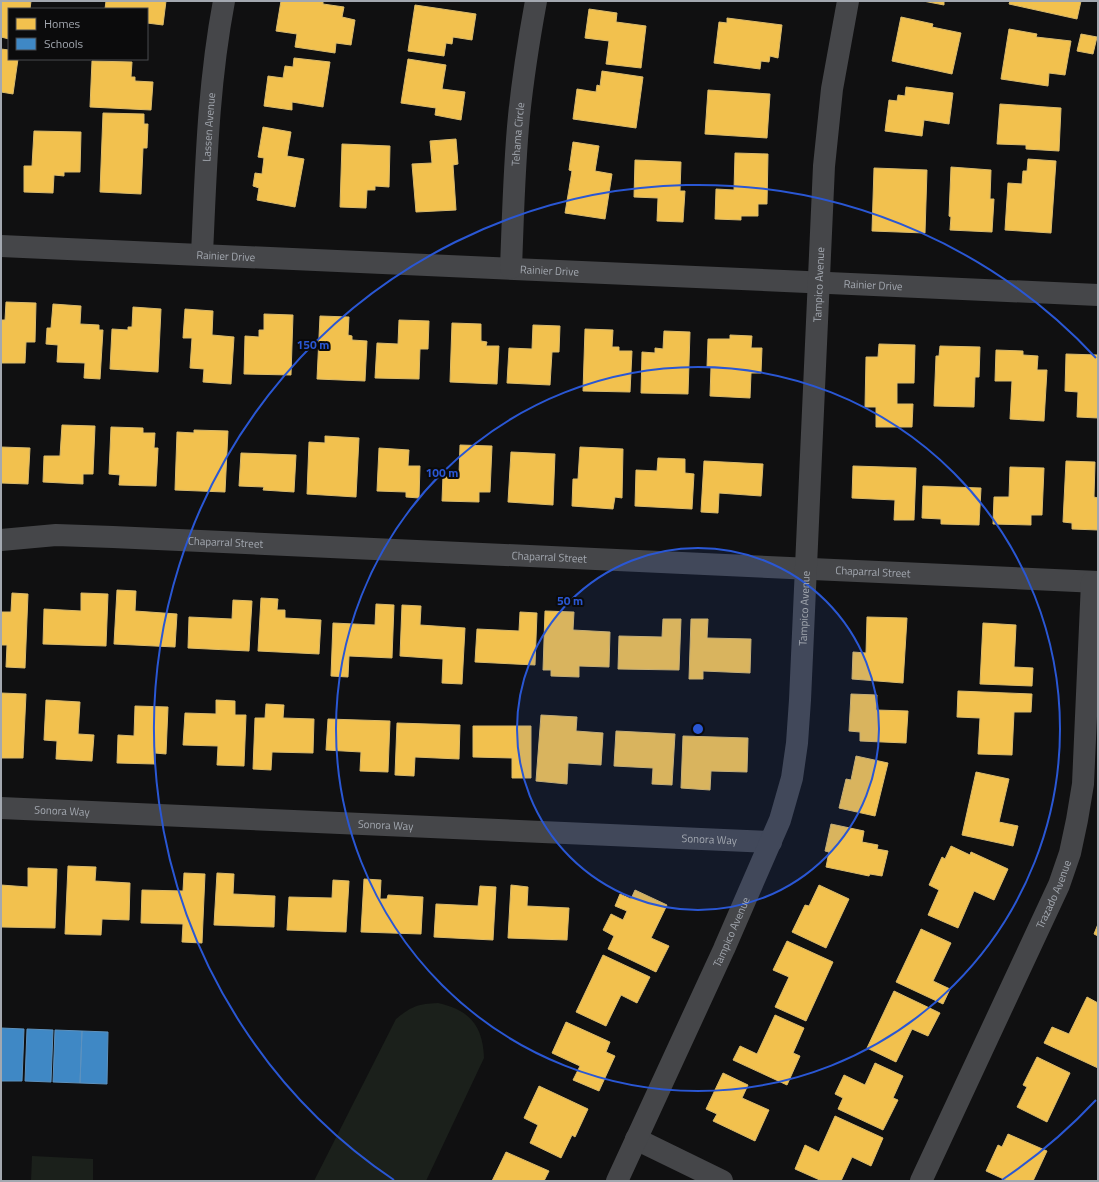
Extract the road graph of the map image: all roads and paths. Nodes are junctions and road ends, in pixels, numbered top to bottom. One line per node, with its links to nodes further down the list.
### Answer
1 (224, 1): 5 (street, Lassen Avenue)
2 (536, 1): 6 (street, Tehama Circle)
3 (848, 1): 7 (street, Tampico Avenue)
4 (1, 246): 5 (street, Rainier Drive)
5 (202, 254): 6 (street, Rainier Drive)
6 (511, 268): 7 (street, Rainier Drive)
7 (818, 282): 8 (street, Rainier Drive); 10 (street, Tampico Avenue)
8 (1098, 295)
9 (1, 540): 10 (street, Chaparral Street)
10 (806, 569): 11 (street, Chaparral Street); 13 (street, Tampico Avenue)
11 (1095, 582): 17 (street, Trazado Avenue)
12 (1, 808): 13 (street, Sonora Way)
13 (771, 842): 14 (street, Tampico Avenue)
14 (636, 1139): 15 (street, Tampico Avenue); 16 (street)
15 (617, 1181)
16 (722, 1181)
17 (920, 1181)

